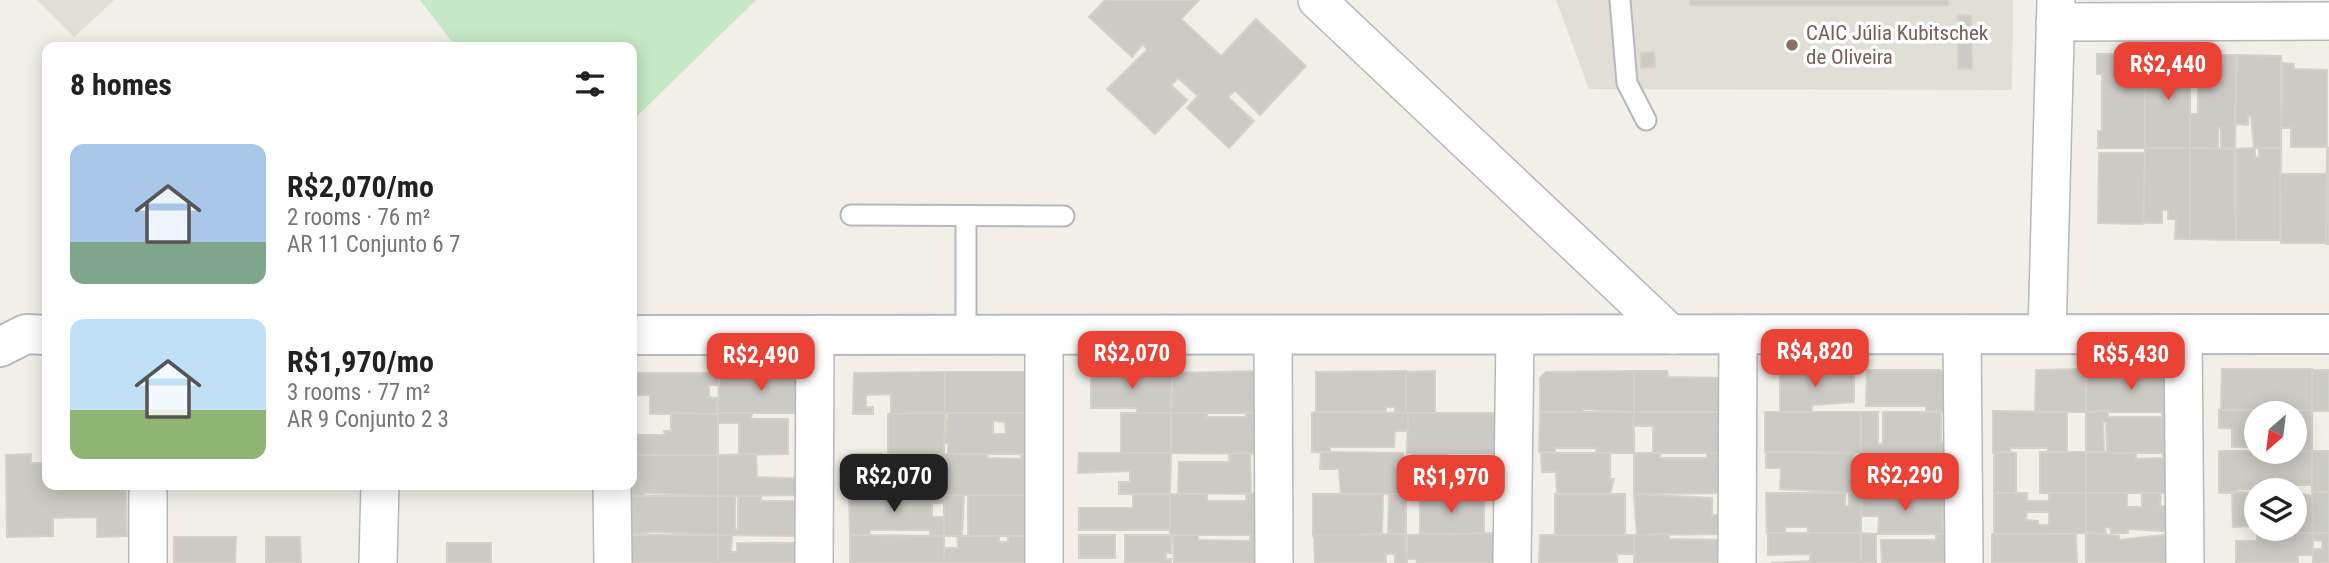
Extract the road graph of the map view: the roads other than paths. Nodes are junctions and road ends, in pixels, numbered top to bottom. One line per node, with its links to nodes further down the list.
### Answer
1 (1317, 0): 21 (street)
2 (1620, 0): 6 (lane)
3 (2055, 11): 4 (street); 12 (street)
4 (2292, 11): 5 (street)
5 (2329, 21)
6 (1646, 120)
7 (850, 215): 8 (lane)
8 (966, 216): 9 (lane); 17 (lane)
9 (1064, 216)
10 (1738, 334): 11 (street); 21 (street); 32 (street)
11 (1962, 334): 12 (street); 33 (street)
12 (2047, 334): 13 (street)
13 (2183, 334): 14 (street); 34 (street)
14 (2329, 334)
15 (637, 335): 16 (street)
16 (815, 335): 17 (street); 28 (street)
17 (966, 335): 18 (street)
18 (1044, 335): 19 (street); 29 (street)
19 (1273, 335): 20 (street); 30 (street)
20 (1515, 335): 21 (street); 31 (street)
21 (1671, 335)
22 (148, 490): 25 (street)
23 (380, 490): 26 (street)
24 (612, 490): 27 (street)
25 (148, 563)
26 (378, 563)
27 (613, 563)
28 (814, 563)
29 (1044, 563)
30 (1274, 563)
31 (1512, 563)
32 (1737, 563)
33 (1964, 563)
34 (2185, 563)

